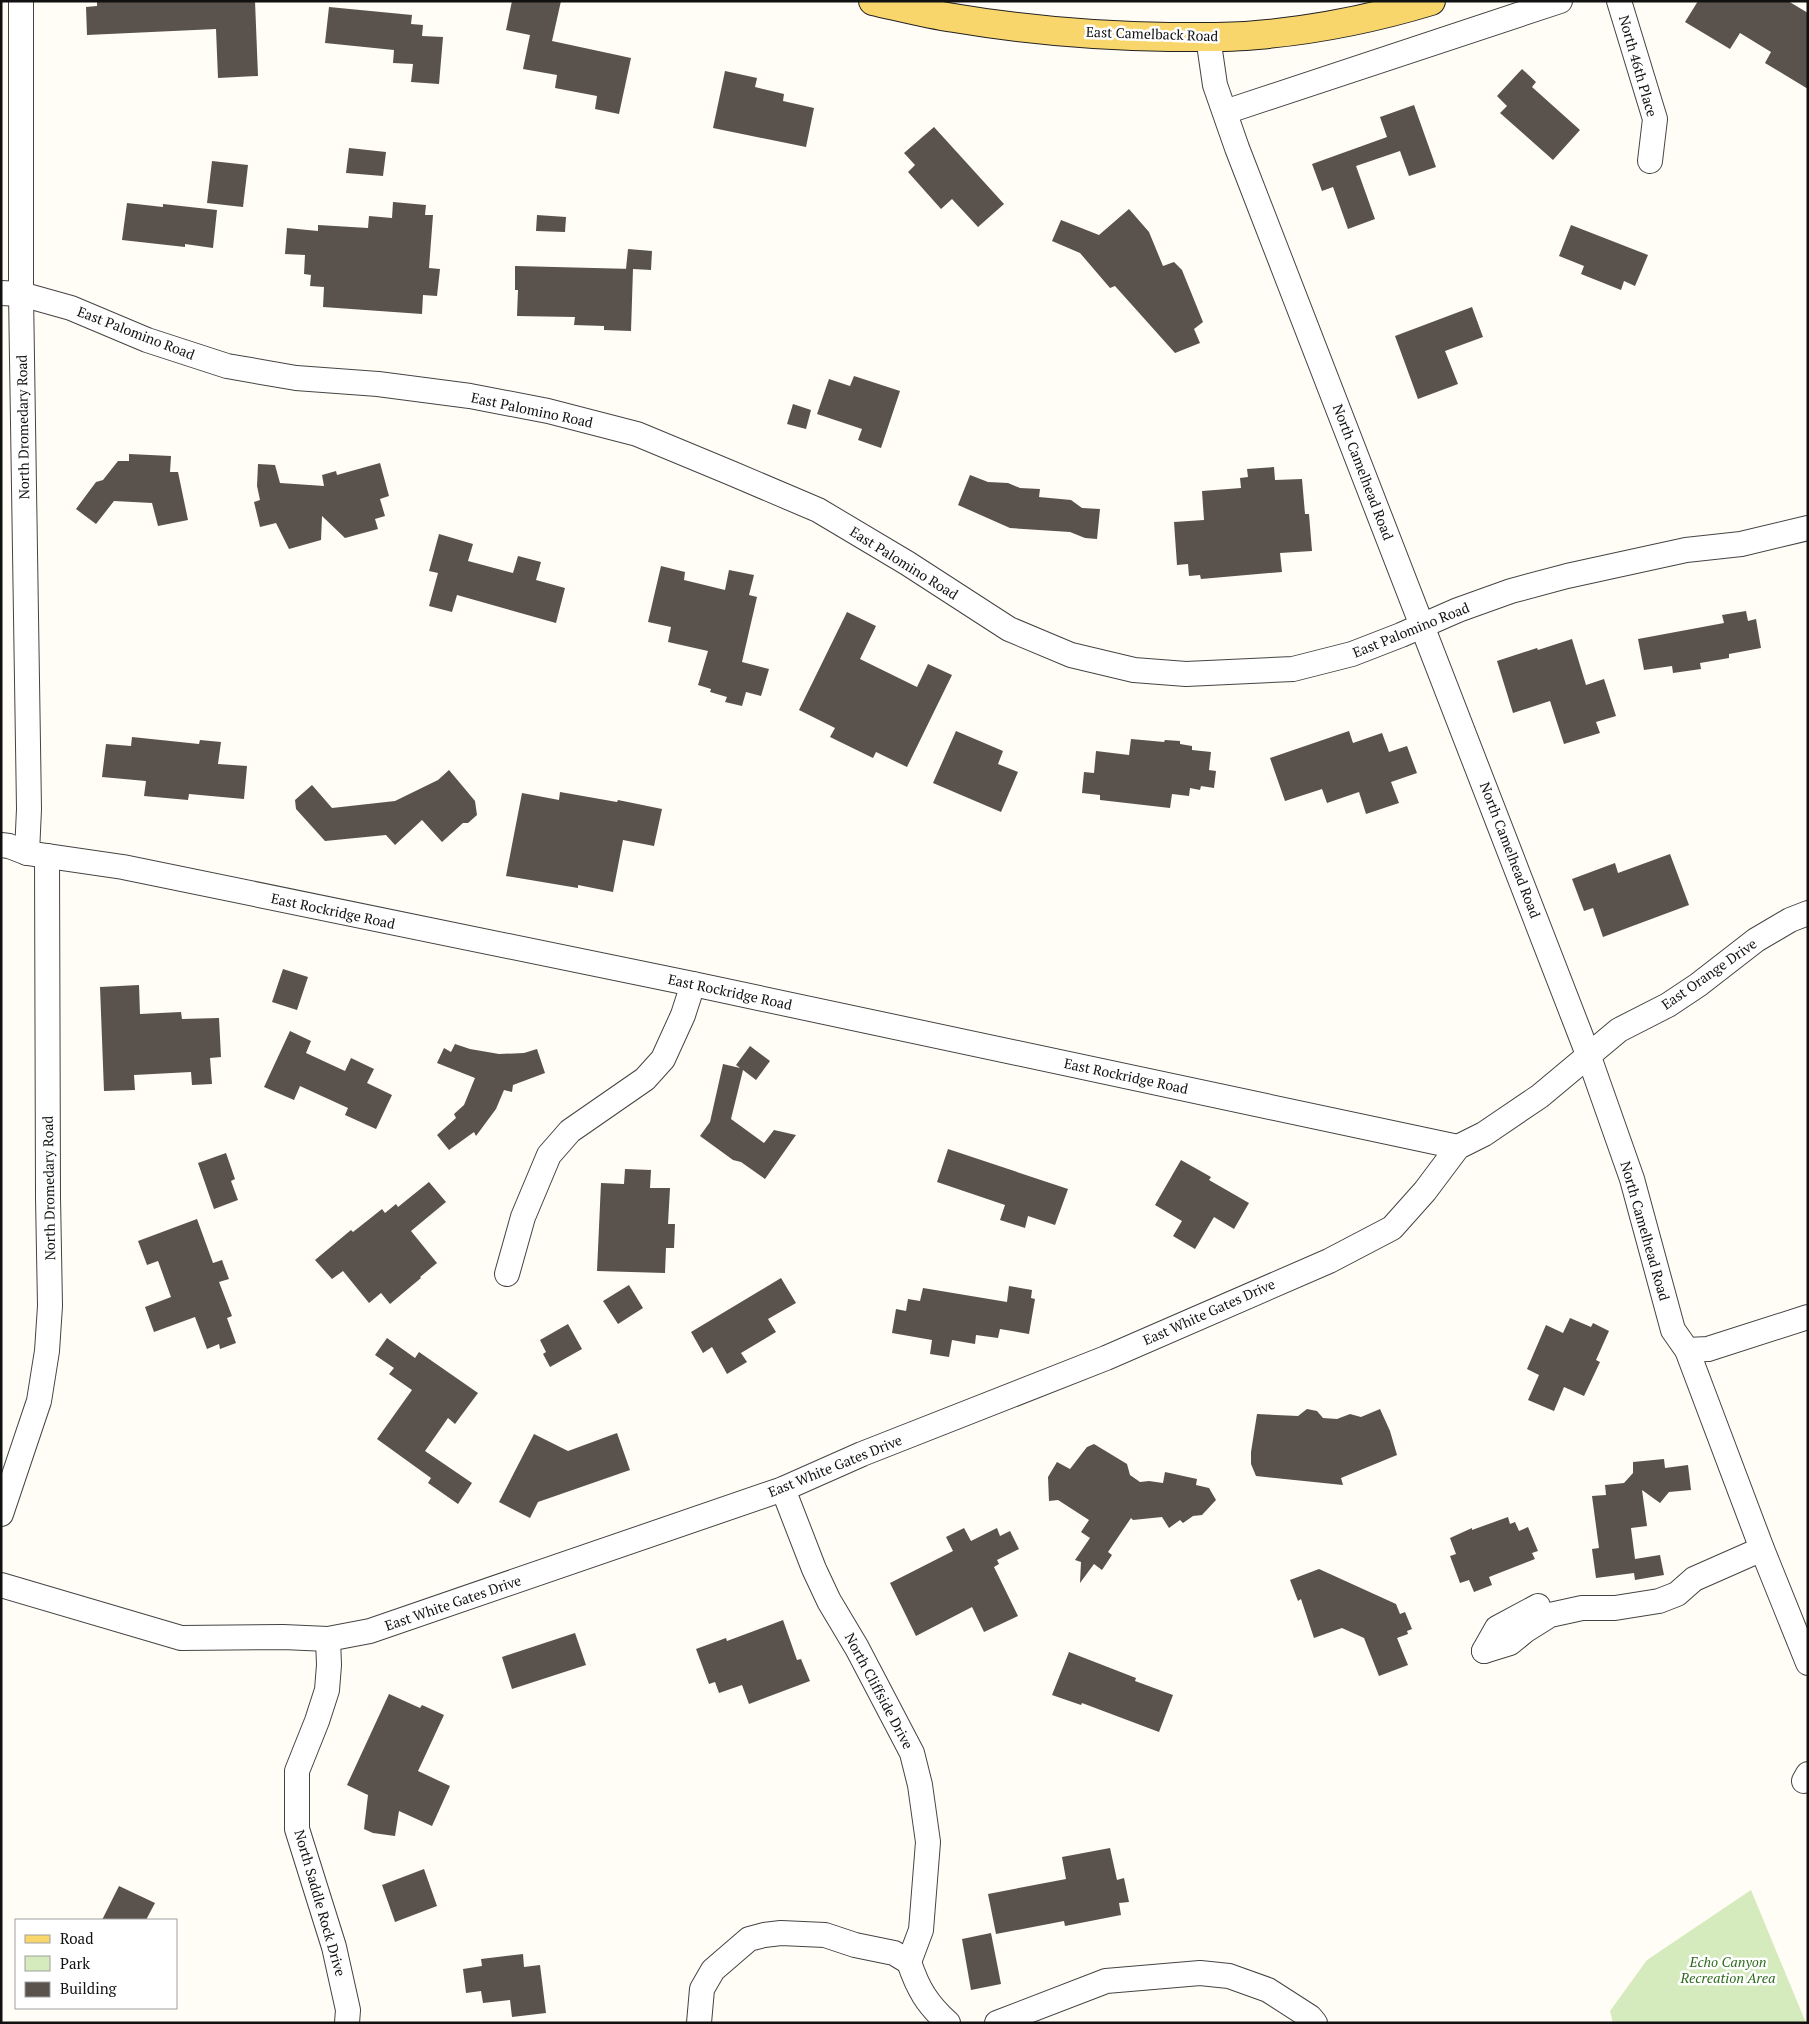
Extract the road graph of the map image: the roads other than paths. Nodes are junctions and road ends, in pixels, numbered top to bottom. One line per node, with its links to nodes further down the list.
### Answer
1 (20, 1): 9 (street, North Dromedary Road)
2 (873, 1): 6 (main road, East Camelback Road)
3 (1431, 1): 6 (main road, East Camelback Road)
4 (1560, 1): 7 (street)
5 (1619, 1): 8 (street, North 46th Place)
6 (1208, 37): 7 (street, North Camelhead Road)
7 (1224, 112): 11 (street, North Camelhead Road)
8 (1650, 161)
9 (11, 294): 11 (street, East Palomino Road); 13 (street, North Dromedary Road)
10 (1808, 528): 11 (street, East Palomino Road)
11 (1423, 626): 16 (street, North Camelhead Road)
12 (1, 845): 13 (street, East Rockridge Road)
13 (37, 854): 15 (street, East Rockridge Road); 22 (street, North Dromedary Road)
14 (1808, 913): 16 (street, East Orange Drive)
15 (693, 984): 17 (street, East Rockridge Road); 18 (street)
16 (1589, 1057): 17 (street, East White Gates Drive); 20 (street, North Camelhead Road)
17 (1458, 1147): 21 (street, East White Gates Drive)
18 (508, 1274)
19 (1808, 1317): 20 (street)
20 (1687, 1350): 23 (street, North Camelhead Road)
21 (783, 1489): 26 (street, East White Gates Drive); 28 (street, North Cliffside Drive)
22 (1, 1514)
23 (1762, 1549): 24 (street); 27 (street, North Camelhead Road)
24 (1694, 1579): 24 (street)
25 (1, 1585): 26 (street, East White Gates Drive)
26 (328, 1639): 29 (street, North Saddle Rock Drive)
27 (1808, 1663)
28 (909, 1962): 30 (street); 31 (street)
29 (347, 2023)
30 (699, 2023)
31 (948, 2023)
32 (997, 2023): 33 (street)
33 (1315, 2023)

